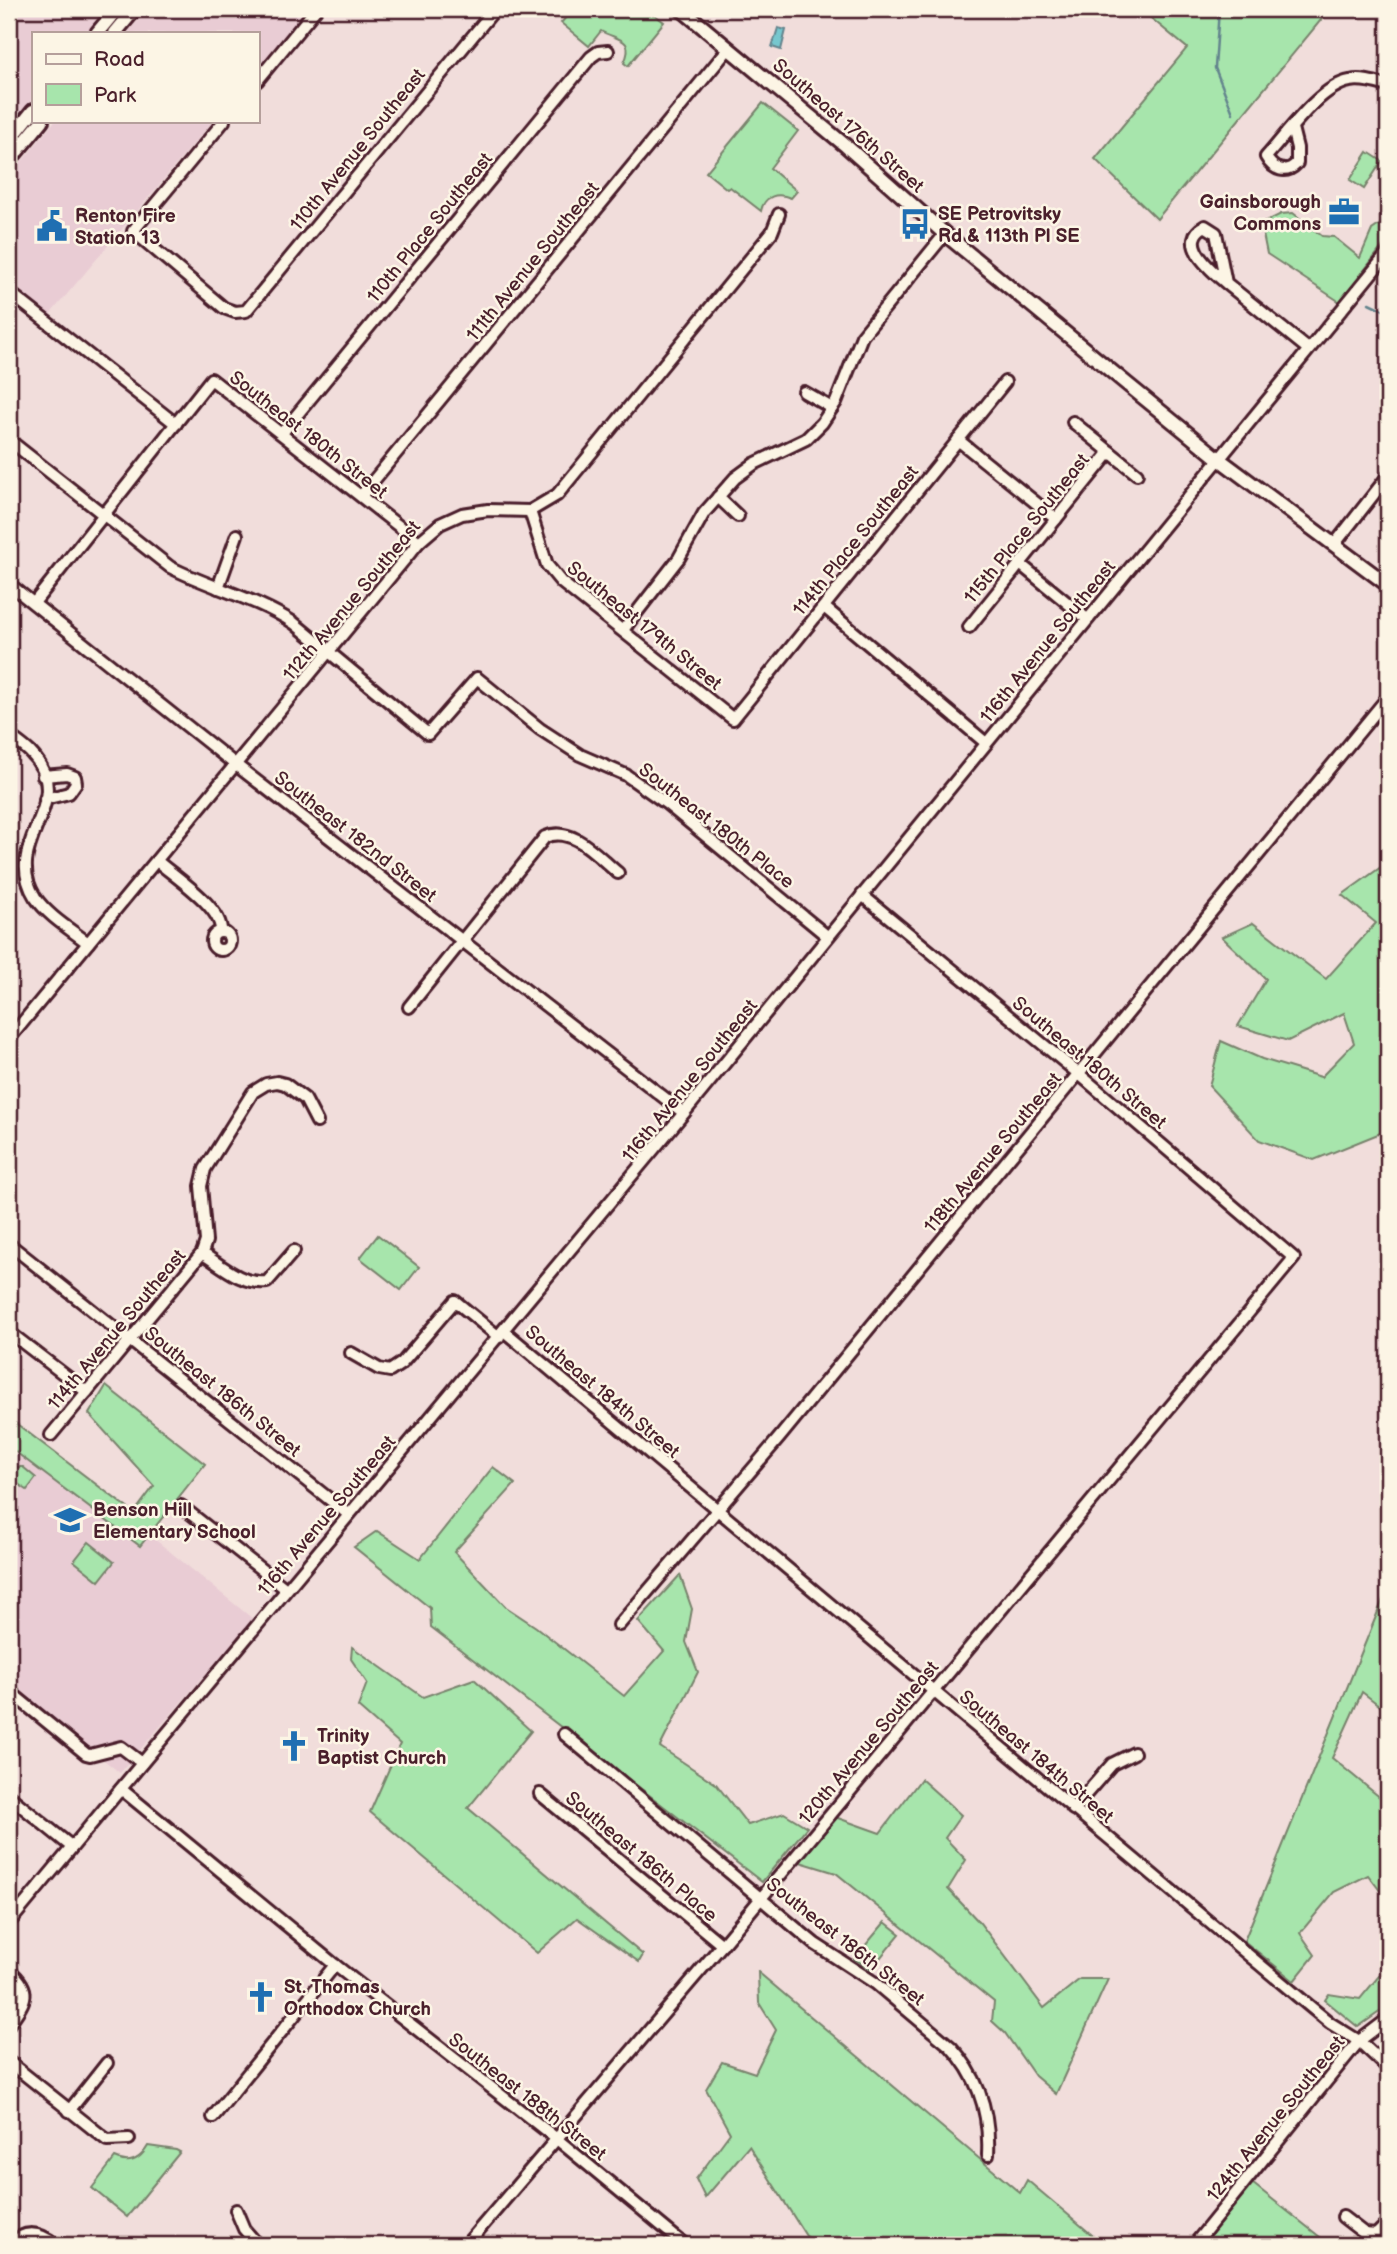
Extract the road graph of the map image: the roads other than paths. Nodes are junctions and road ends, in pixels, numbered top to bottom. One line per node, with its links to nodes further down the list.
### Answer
1 (117, 9): 6 (main road)
2 (316, 9): 10 (street)
3 (495, 9): 14 (street, 110th Avenue Southeast)
4 (681, 9): 8 (main road, Southeast 176th Street)
5 (131, 12): 7 (main road)
6 (98, 32)
7 (116, 32)
8 (729, 48): 19 (main road, Southeast 176th Street); 36 (street, 111th Avenue Southeast)
9 (608, 51): 29 (street, 110th Place Southeast)
10 (259, 79)
11 (1388, 86): 15 (street)
12 (32, 112): 16 (main road)
13 (41, 122): 17 (main road)
14 (223, 122)
15 (1292, 128)
16 (9, 141)
17 (9, 161)
18 (779, 214): 38 (street)
19 (945, 233): 26 (street); 33 (main road, Southeast 176th Street)
20 (1388, 253): 23 (street, 116th Avenue Southeast)
21 (1226, 283): 21 (street); 23 (street)
22 (9, 292): 28 (street)
23 (1308, 349): 33 (street, 116th Avenue Southeast)
24 (1005, 382): 31 (street, 114th Place Southeast)
25 (803, 392): 26 (street)
26 (832, 408): 37 (street)
27 (1073, 422): 32 (street, 115th Place Southeast)
28 (176, 424): 29 (street, Southeast 180th Street); 39 (street)
29 (282, 433): 36 (street, Southeast 180th Street)
30 (9, 440): 39 (street)
31 (958, 440): 41 (street); 50 (street, 114th Place Southeast)
32 (1110, 452): 34 (street, 115th Place Southeast); 41 (street, 115th Place Southeast)
33 (1219, 459): 44 (main road, Southeast 176th Street); 51 (street, 116th Avenue Southeast)
34 (1137, 474)
35 (1388, 476): 44 (street)
36 (361, 496): 43 (street, Southeast 180th Street)
37 (718, 498): 40 (street); 53 (street)
38 (530, 511): 43 (street, 112th Avenue Southeast); 53 (street, Southeast 179th Street)
39 (103, 516): 48 (street); 49 (street)
40 (738, 516)
41 (1056, 519): 45 (street, 115th Place Southeast)
42 (237, 535): 48 (street)
43 (419, 542): 54 (street, 112th Avenue Southeast)
44 (1334, 545): 47 (main road, Southeast 176th Street)
45 (1020, 564): 51 (street); 52 (street, 115th Place Southeast)
46 (9, 584): 49 (street, Southeast 182nd Street)
47 (1388, 585)
48 (218, 587): 54 (street)
49 (34, 603): 59 (street, Southeast 182nd Street)
50 (824, 607): 56 (street, 114th Place Southeast); 58 (street)
51 (1087, 619): 58 (street, 116th Avenue Southeast)
52 (969, 626)
53 (623, 630): 56 (street, Southeast 179th Street)
54 (329, 652): 59 (street, 112th Avenue Southeast); 66 (street, Southeast 180th Place)
55 (1388, 698): 71 (street, 118th Avenue Southeast)
56 (733, 719)
57 (9, 735): 60 (street)
58 (986, 743): 64 (street, 116th Avenue Southeast)
59 (236, 765): 62 (street, 112th Avenue Southeast); 67 (street, Southeast 182nd Street)
60 (43, 776): 61 (street); 61 (street)
61 (45, 799): 68 (street)
62 (157, 861): 65 (street); 68 (street, 112th Avenue Southeast)
63 (618, 873): 67 (street)
64 (862, 895): 66 (street, 116th Avenue Southeast); 71 (street, Southeast 180th Street)
65 (221, 931)
66 (828, 936): 72 (street, 116th Avenue Southeast)
67 (461, 940): 69 (street); 72 (street, Southeast 182nd Street)
68 (88, 943): 70 (street, 112th Avenue Southeast)
69 (409, 1007)
70 (9, 1039)
71 (1079, 1074): 77 (street, Southeast 180th Street); 85 (street, 118th Avenue Southeast)
72 (684, 1113): 79 (street, 116th Avenue Southeast)
73 (317, 1122): 76 (street, 114th Avenue Southeast)
74 (9, 1244): 80 (street, Southeast 186th Street)
75 (295, 1251): 76 (street)
76 (202, 1253): 80 (street, 114th Avenue Southeast)
77 (1294, 1258): 90 (street, 120th Avenue Southeast)
78 (9, 1332): 82 (street)
79 (502, 1334): 81 (street, Southeast 184th Street); 85 (street, Southeast 184th Street); 86 (street, 116th Avenue Southeast)
80 (131, 1339): 82 (street, 114th Avenue Southeast); 86 (street, Southeast 186th Street)
81 (351, 1353)
82 (87, 1392): 83 (street, 114th Avenue Southeast)
83 (51, 1436)
84 (181, 1506): 87 (street)
85 (718, 1510): 88 (street, 118th Avenue Southeast); 90 (street, Southeast 184th Street)
86 (348, 1514): 87 (street, 116th Avenue Southeast)
87 (286, 1589): 93 (street, 116th Avenue Southeast)
88 (618, 1625)
89 (9, 1691): 93 (street)
90 (932, 1692): 97 (street, Southeast 184th Street); 99 (street, 120th Avenue Southeast)
91 (564, 1734): 99 (street, Southeast 186th Street)
92 (1134, 1753): 97 (street)
93 (142, 1763): 94 (street, 116th Avenue Southeast)
94 (121, 1789): 98 (street, 116th Avenue Southeast); 102 (street, Southeast 188th Street)
95 (540, 1794): 101 (street, Southeast 186th Place)
96 (9, 1796): 98 (street)
97 (1073, 1809): 106 (street, Southeast 184th Street)
98 (72, 1847): 100 (street, 116th Avenue Southeast)
99 (761, 1897): 101 (street, 120th Avenue Southeast); 114 (street, Southeast 186th Street)
100 (9, 1923)
101 (722, 1945): 113 (street, 120th Avenue Southeast)
102 (335, 1965): 111 (street); 113 (street, Southeast 188th Street)
103 (9, 1969): 105 (street)
104 (1388, 2019): 106 (street, 124th Avenue Southeast)
105 (9, 2024)
106 (1359, 2041): 109 (street, Southeast 184th Street); 123 (street, 124th Avenue Southeast)
107 (9, 2062): 110 (street)
108 (107, 2063): 110 (street)
109 (1388, 2068)
110 (69, 2111): 112 (street)
111 (213, 2117)
112 (129, 2139)
113 (558, 2140): 121 (street, 120th Avenue Southeast); 122 (street, Southeast 188th Street)
114 (988, 2155)
115 (236, 2210): 120 (street)
116 (1343, 2217): 117 (street)
117 (1388, 2223)
118 (10, 2245): 119 (street)
119 (56, 2245)
120 (258, 2245)
121 (466, 2245)
122 (685, 2245)
123 (1194, 2245)

